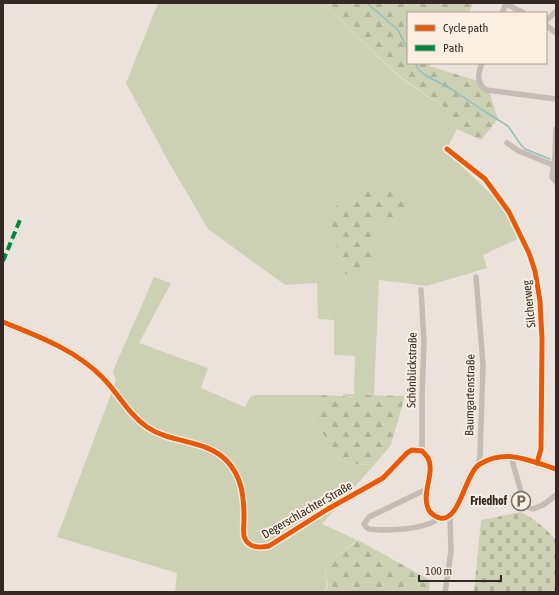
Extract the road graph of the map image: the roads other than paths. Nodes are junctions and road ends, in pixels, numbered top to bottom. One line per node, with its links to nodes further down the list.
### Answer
1 (506, 3): 3 (street)
2 (556, 11): 4 (street)
3 (522, 12)
4 (547, 20)
5 (547, 26): 6 (street)
6 (556, 33)
7 (482, 64): 8 (street)
8 (556, 99)
9 (556, 129): 12 (street)
10 (507, 143): 12 (street)
11 (448, 149): 19 (street, Silcherweg)
12 (553, 165): 13 (street)
13 (556, 182)
14 (476, 277): 20 (street, Baumgartenstraße)
15 (421, 290): 17 (street, Schönblickstraße)
16 (3, 322): 17 (street, Degerschlachter Straße)
17 (422, 451): 22 (street)
18 (511, 456): 19 (street); 20 (street); 23 (street)
19 (537, 463): 21 (street)
20 (478, 465): 24 (street)
21 (556, 469)
22 (427, 489): 25 (street); 25 (street)
23 (556, 495)
24 (450, 515): 25 (street); 26 (street)
25 (439, 518)
26 (445, 592)

